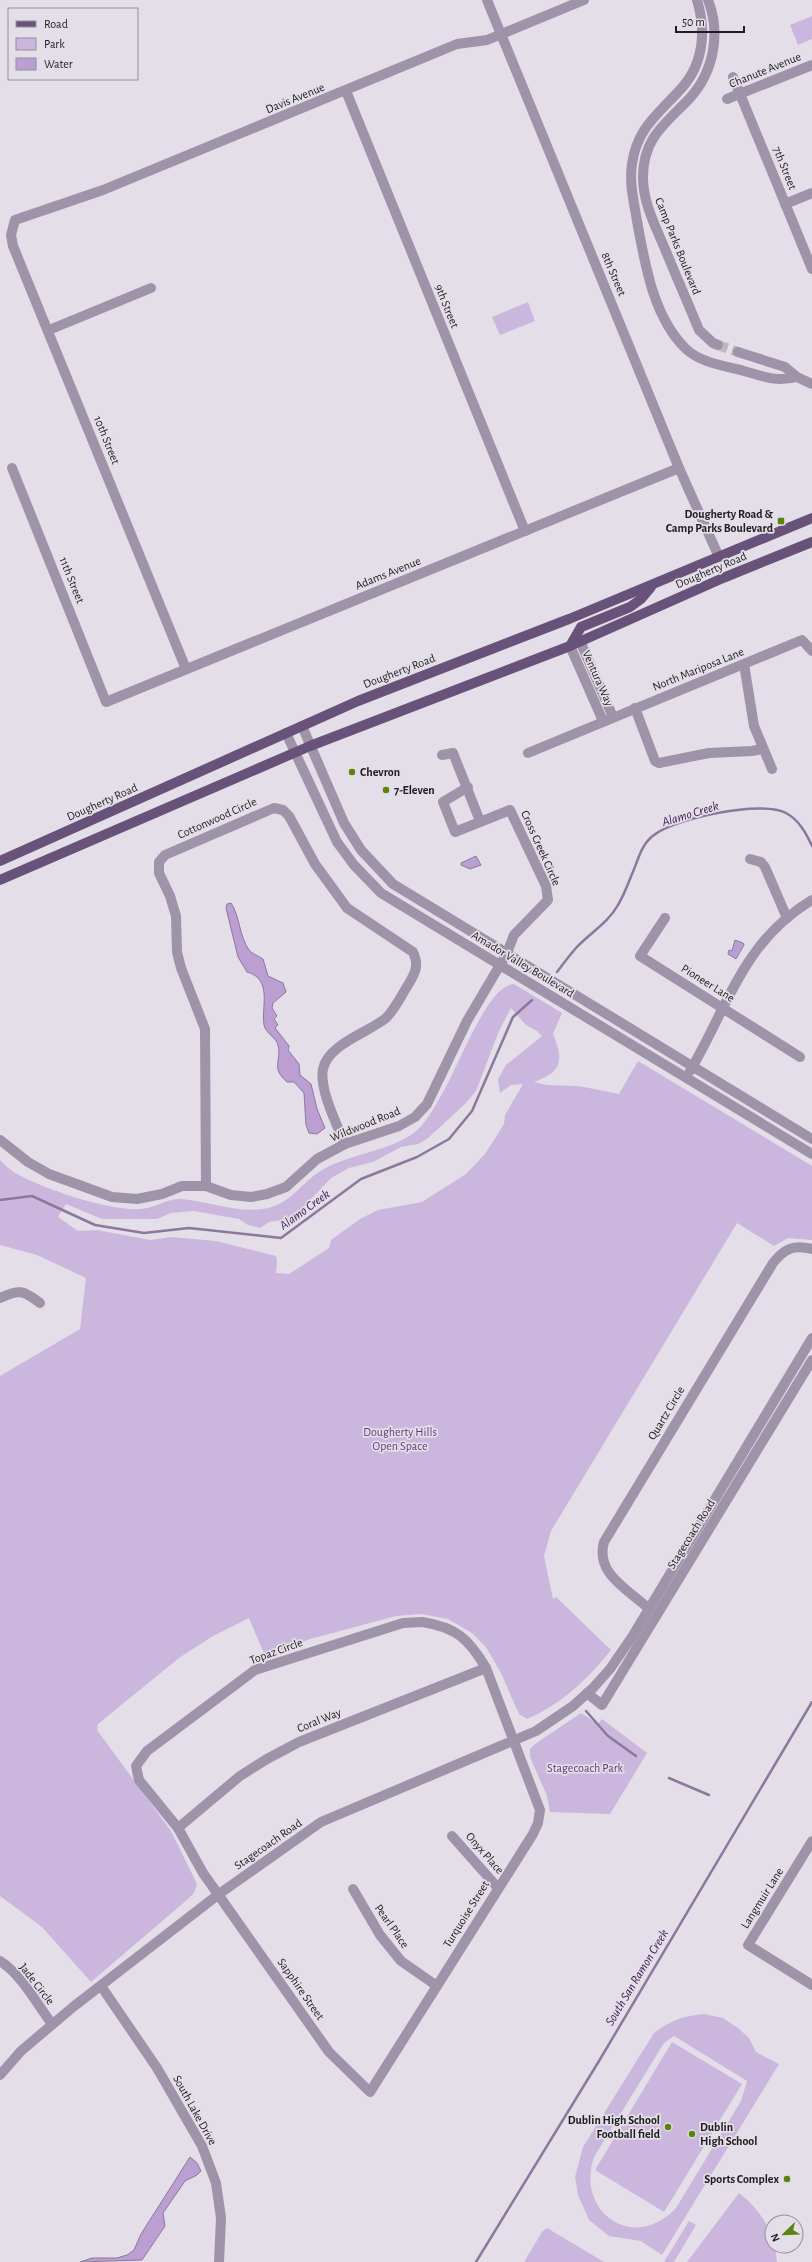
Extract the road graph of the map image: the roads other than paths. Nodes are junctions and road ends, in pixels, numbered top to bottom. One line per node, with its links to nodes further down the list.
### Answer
1 (487, 0): 5 (street, 8th Street)
2 (584, 0): 5 (street, Davis Avenue)
3 (697, 0): 19 (street, Camp Parks Boulevard)
4 (708, 0): 17 (street, Camp Parks Boulevard)
5 (502, 35): 8 (street, Davis Avenue); 22 (street, 8th Street)
6 (812, 65): 9 (street, Chanute Avenue)
7 (733, 77): 9 (street, 7th Street)
8 (346, 91): 13 (street, Davis Avenue); 24 (street, 9th Street)
9 (740, 94): 10 (street, Chanute Avenue); 12 (street, 7th Street)
10 (727, 100)
11 (812, 193): 12 (street)
12 (785, 204): 14 (street, 7th Street)
13 (15, 220): 16 (street, 10th Street)
14 (812, 269)
15 (151, 288): 16 (street)
16 (49, 330): 32 (street, 10th Street)
17 (718, 345)
18 (738, 352): 19 (street)
19 (797, 377): 20 (street)
20 (812, 384)
21 (12, 468): 33 (street, 11th Street)
22 (679, 468): 24 (street, Adams Avenue); 26 (street, 8th Street)
23 (812, 518): 26 (main road, Dougherty Road)
24 (525, 531): 32 (street, Adams Avenue)
25 (812, 542): 28 (main road, Dougherty Road)
26 (720, 557): 27 (main road, Dougherty Road)
27 (652, 585): 29 (main road); 37 (main road, Dougherty Road)
28 (580, 641): 29 (main road, Dougherty Road); 35 (street, Ventura Way)
29 (570, 646): 36 (street, Ventura Way); 39 (main road, Dougherty Road)
30 (812, 651): 31 (street, North Mariposa Lane)
31 (744, 664): 34 (street, North Mariposa Lane); 40 (street)
32 (186, 669): 33 (street, Adams Avenue)
33 (106, 702)
34 (635, 708): 35 (street, North Mariposa Lane); 40 (street)
35 (613, 717): 36 (street, North Mariposa Lane)
36 (603, 721): 42 (street, North Mariposa Lane)
37 (302, 726): 38 (main road, Dougherty Road); 39 (street, Amador Valley Boulevard)
38 (286, 733): 41 (street, Amador Valley Boulevard); 48 (main road, Dougherty Road)
39 (310, 746): 41 (main road, Dougherty Road); 53 (street, Amador Valley Boulevard)
40 (762, 749): 44 (street)
41 (295, 753): 49 (main road, Dougherty Road); 54 (street, Amador Valley Boulevard)
42 (528, 753)
43 (442, 755): 45 (street)
44 (772, 769)
45 (468, 787): 46 (street); 46 (street, Cross Creek Circle)
46 (480, 821): 53 (street, Cross Creek Circle)
47 (750, 859): 52 (street)
48 (0, 861)
49 (0, 880)
50 (810, 902): 52 (street)
51 (665, 918): 55 (street, Pioneer Lane)
52 (787, 918): 55 (street)
53 (507, 953): 54 (street, Wildwood Road); 57 (street, Amador Valley Boulevard)
54 (499, 965): 58 (street, Amador Valley Boulevard); 61 (street, Wildwood Road)
55 (722, 1007): 56 (street, Pioneer Lane); 57 (street)
56 (800, 1058)
57 (693, 1066): 58 (street); 59 (street, Amador Valley Boulevard)
58 (686, 1077): 62 (street, Amador Valley Boulevard)
59 (812, 1139)
60 (0, 1140): 63 (street, Wildwood Road)
61 (345, 1144): 63 (street, Wildwood Road); 63 (street, Cottonwood Circle)
62 (812, 1154)
63 (206, 1186)
64 (812, 1249): 75 (street, Quartz Circle)
65 (0, 1298): 66 (street)
66 (40, 1303)
67 (812, 1338): 69 (street, Stagecoach Road)
68 (812, 1360): 70 (street, Stagecoach Road)
69 (788, 1377): 70 (street); 71 (street, Stagecoach Road)
70 (798, 1383): 72 (street, Stagecoach Road)
71 (717, 1494): 72 (street); 73 (street, Stagecoach Road)
72 (728, 1500): 74 (street, Stagecoach Road)
73 (664, 1581): 74 (street); 75 (street, Stagecoach Road)
74 (674, 1586): 77 (street, Stagecoach Road)
75 (648, 1608): 77 (street, Stagecoach Road)
76 (486, 1668): 78 (street, Topaz Circle); 79 (street, Coral Way); 79 (street, Topaz Circle)
77 (587, 1693): 78 (street, Stagecoach Road)
78 (516, 1741): 82 (street, Turquoise Street); 84 (street, Stagecoach Road)
79 (178, 1828): 84 (street, Topaz Circle)
80 (452, 1836): 82 (street, Onyx Place)
81 (812, 1841): 86 (street, Langmuir Lane)
82 (498, 1888): 88 (street, Turquoise Street)
83 (353, 1889): 88 (street, Pearl Place)
84 (219, 1894): 87 (street, Stagecoach Road); 91 (street, Sapphire Street)
85 (0, 1961): 89 (street, Jade Circle)
86 (812, 1984)
87 (101, 1986): 89 (street, Stagecoach Road); 92 (street, South Lake Drive)
88 (437, 1986): 91 (street, Turquoise Street)
89 (52, 2024): 90 (street, Stagecoach Road)
90 (0, 2075)
91 (370, 2092)
92 (219, 2262)

